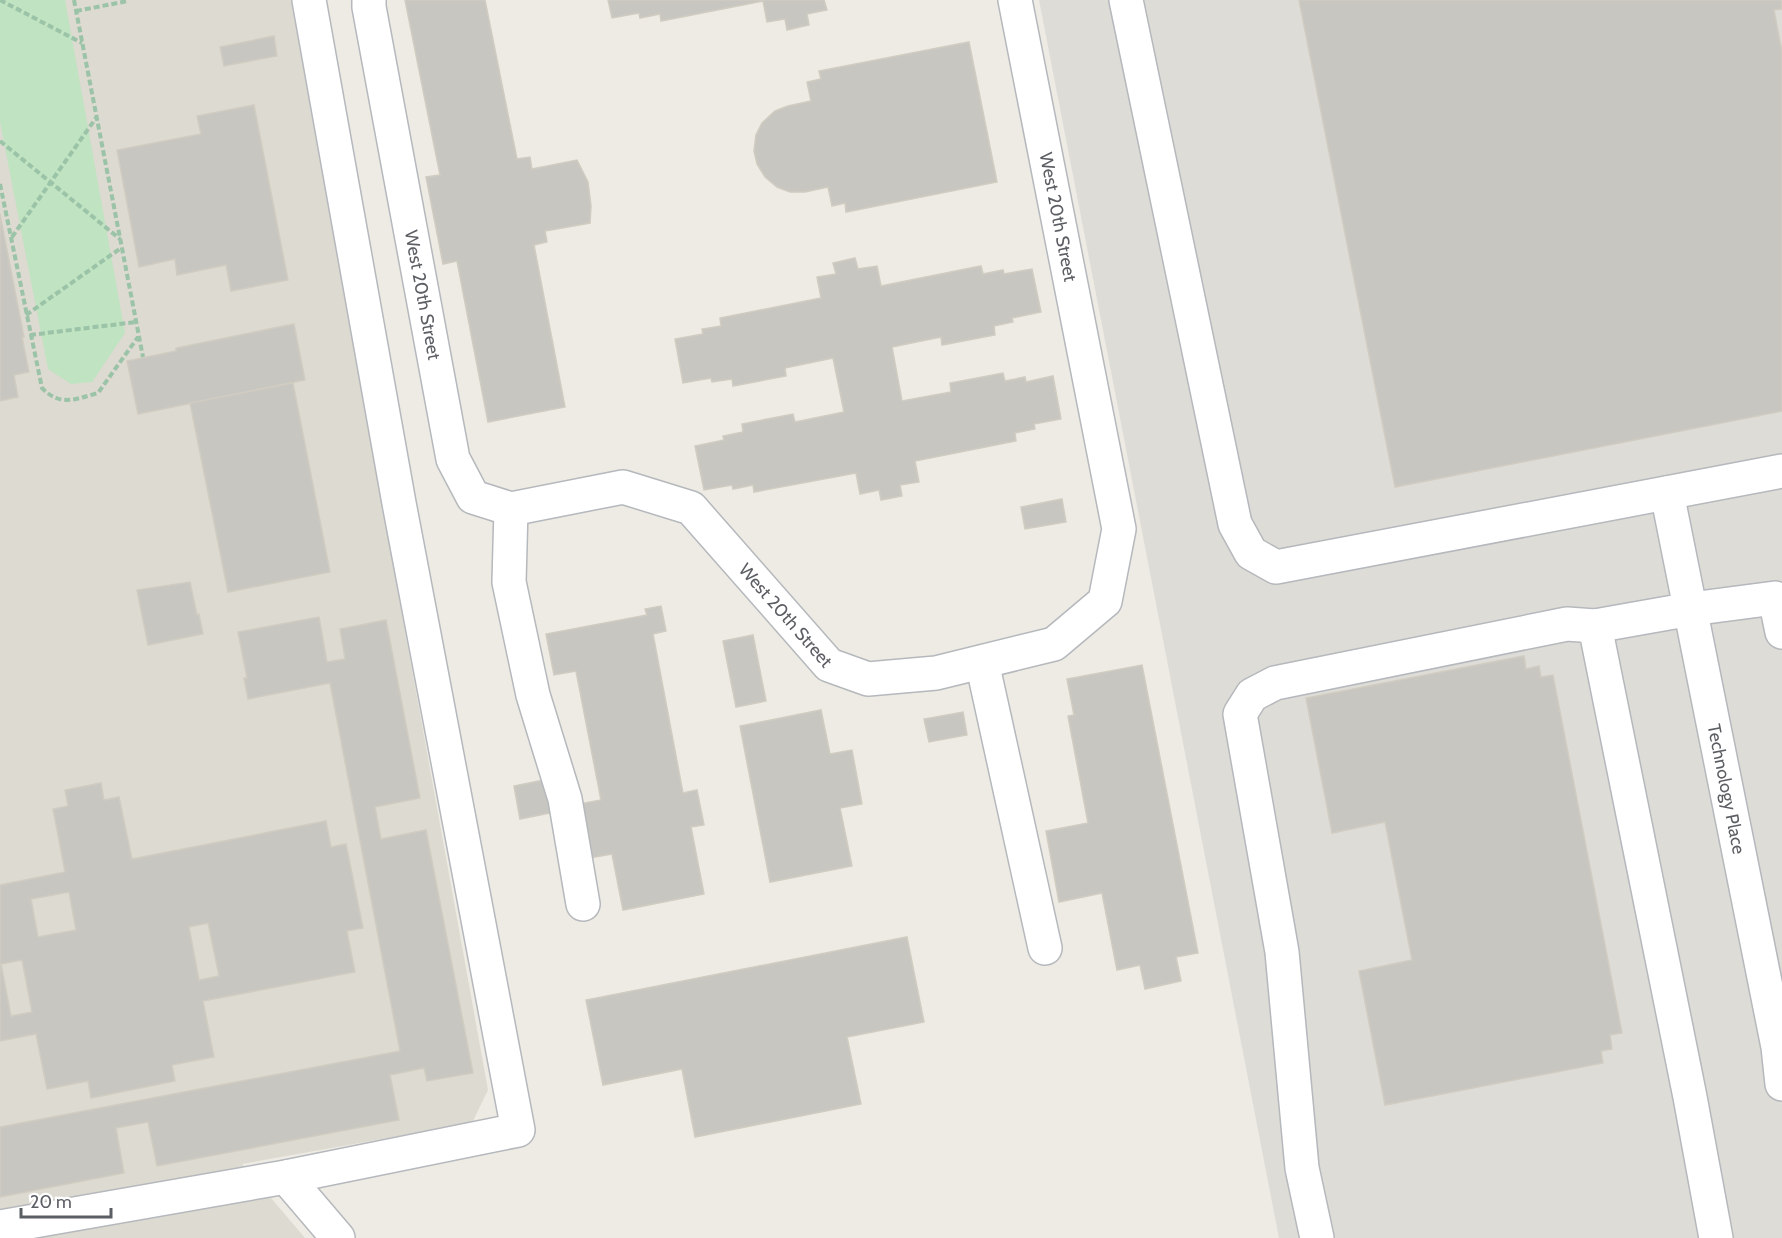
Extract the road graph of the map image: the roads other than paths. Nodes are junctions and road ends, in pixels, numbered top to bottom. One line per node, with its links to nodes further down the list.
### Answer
1 (309, 0): 15 (street)
2 (1015, 0): 11 (street, West 20th Street)
3 (1126, 0): 6 (street)
4 (369, 4): 7 (street, West 20th Street)
5 (1782, 471): 6 (street)
6 (1667, 493): 8 (street, Technology Place)
7 (511, 508): 11 (street, West 20th Street); 12 (street)
8 (1691, 609): 9 (street); 10 (street); 14 (street, Technology Place)
9 (1595, 626): 18 (street); 19 (street)
10 (1782, 632)
11 (982, 662): 13 (street)
12 (583, 904)
13 (1045, 948)
14 (1782, 1084)
15 (286, 1177): 16 (street); 17 (street)
16 (0, 1227)
17 (338, 1238)
18 (1317, 1238)
19 (1716, 1238)

